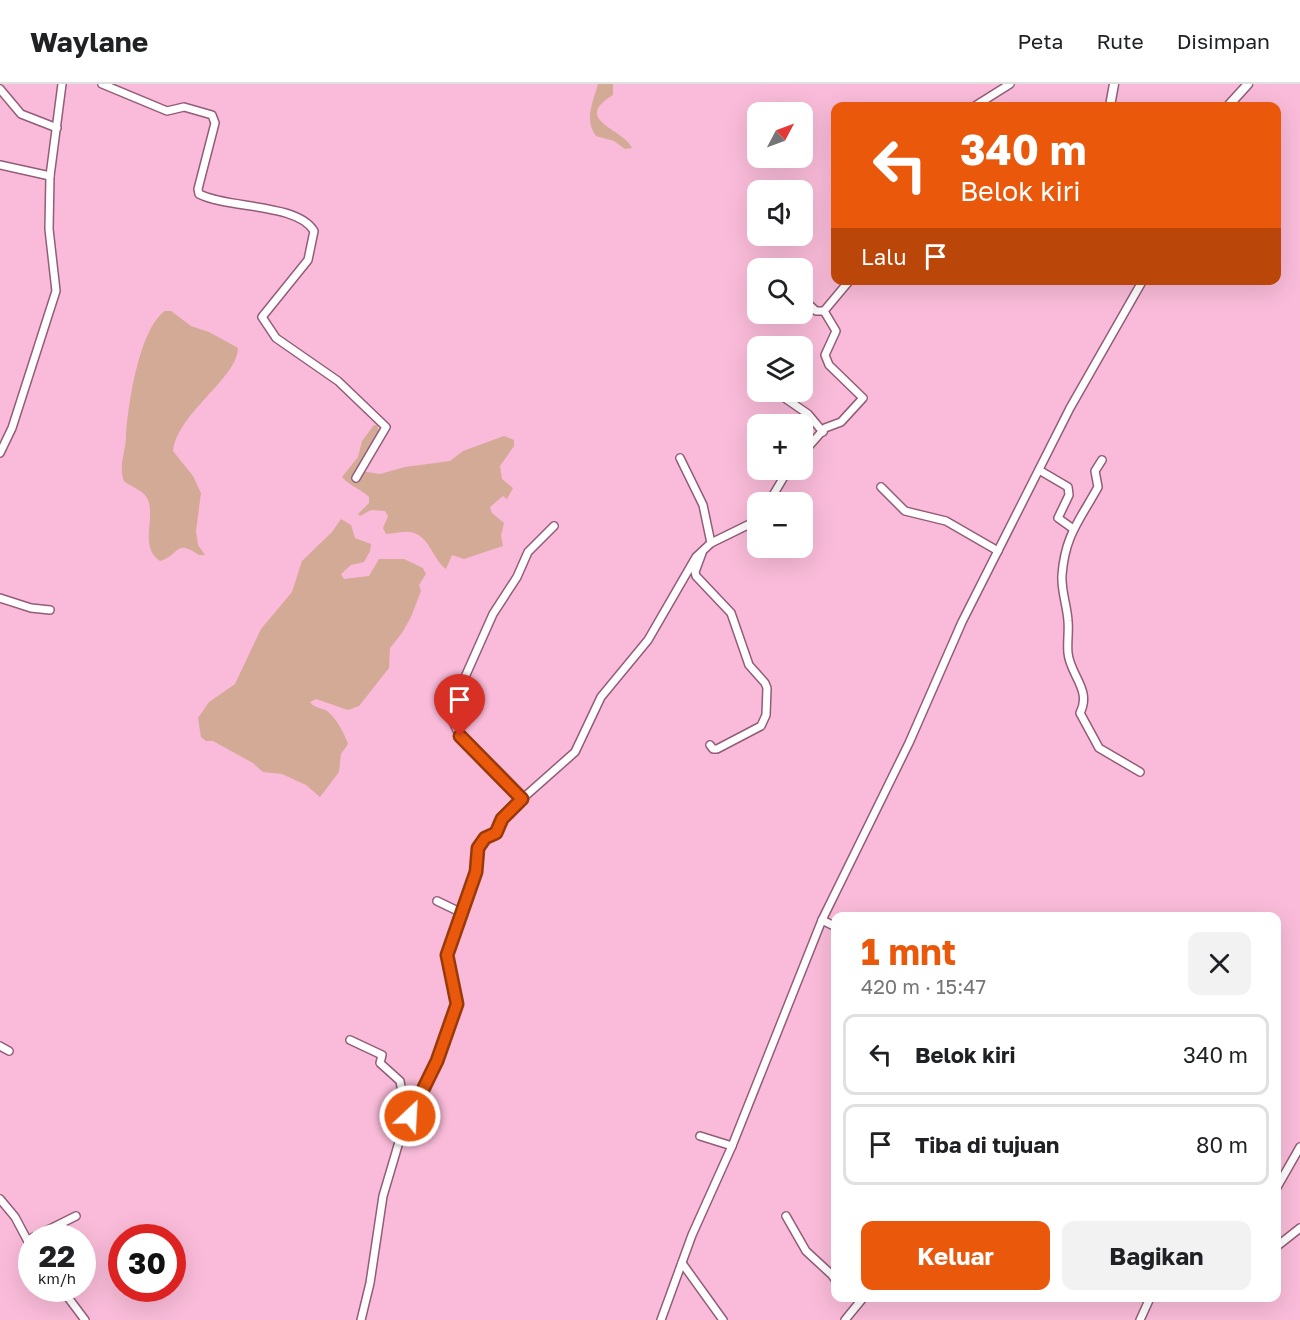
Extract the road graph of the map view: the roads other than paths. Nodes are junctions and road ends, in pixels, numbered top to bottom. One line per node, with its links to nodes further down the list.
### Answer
1 (62, 84): 10 (street)
2 (103, 84): 24 (street)
3 (1010, 84): 7 (street)
4 (1114, 84): 8 (street)
5 (1248, 84): 9 (street)
6 (0, 89): 10 (street)
7 (981, 102)
8 (1111, 102)
9 (1232, 102)
10 (57, 128): 12 (street)
11 (0, 165): 12 (street)
12 (50, 176): 20 (street)
13 (846, 285): 16 (street)
14 (1140, 285): 23 (street)
15 (813, 308): 16 (street)
16 (824, 311): 18 (street)
17 (791, 402): 18 (street)
18 (823, 432): 19 (street)
19 (813, 442)
20 (0, 453)
21 (680, 458): 29 (street)
22 (1102, 460): 28 (street)
23 (1039, 470): 28 (street); 31 (street)
24 (356, 478)
25 (881, 487): 31 (street)
26 (747, 525): 29 (street)
27 (554, 526): 36 (street)
28 (1072, 528): 35 (street)
29 (711, 543): 30 (street)
30 (704, 548): 34 (street); 36 (street)
31 (998, 551): 39 (street)
32 (0, 598): 33 (street)
33 (50, 610)
34 (710, 745)
35 (1140, 772)
36 (522, 799): 38 (street)
37 (437, 901): 38 (street)
38 (462, 914): 44 (street)
39 (822, 920): 40 (street); 46 (street)
40 (831, 924)
41 (350, 1040): 44 (street)
42 (0, 1046): 43 (street)
43 (9, 1051)
44 (410, 1116): 62 (street)
45 (700, 1136): 46 (street)
46 (732, 1146): 56 (street)
47 (1300, 1148): 48 (street)
48 (1281, 1181)
49 (0, 1199): 52 (street)
50 (75, 1216): 53 (street)
51 (786, 1216): 57 (street)
52 (20, 1224)
53 (59, 1224)
54 (1300, 1228): 55 (street)
55 (1281, 1243)
56 (682, 1263): 63 (street); 64 (street)
57 (831, 1274)
58 (72, 1302): 61 (street)
59 (857, 1302): 65 (street)
60 (1148, 1302): 66 (street)
61 (85, 1320)
62 (361, 1320)
63 (661, 1320)
64 (723, 1320)
65 (845, 1320)
66 (1140, 1320)

